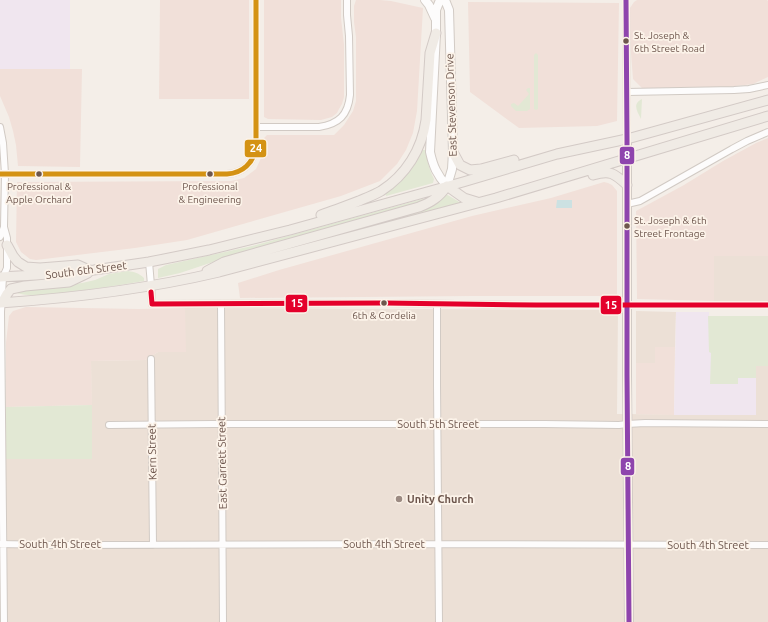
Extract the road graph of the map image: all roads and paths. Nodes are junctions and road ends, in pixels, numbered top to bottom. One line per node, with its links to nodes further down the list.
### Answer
1 (256, 0): 13 (street)
2 (347, 0): 13 (street)
3 (425, 0): 7 (street)
4 (440, 0): 7 (street, East Stevenson Drive)
5 (446, 0): 17 (street, East Stevenson Drive)
6 (626, 0): 9 (street)
7 (436, 29): 21 (street, East Stevenson Drive); 26 (main road)
8 (768, 85): 9 (street)
9 (627, 92): 15 (street)
10 (768, 100): 15 (main road)
11 (768, 116): 18 (main road)
12 (0, 127): 19 (street)
13 (256, 127): 19 (street)
14 (768, 132): 24 (street)
15 (627, 139): 16 (main road); 18 (street)
16 (582, 148): 17 (main road); 21 (main road)
17 (453, 152): 21 (street, East Stevenson Drive)
18 (627, 158): 20 (street); 22 (main road)
19 (2, 174): 25 (street)
20 (627, 185): 22 (main road); 24 (street)
21 (447, 186): 23 (main road); 26 (main road); 32 (main road)
22 (520, 190): 23 (main road)
23 (481, 202): 32 (main road)
24 (627, 204): 37 (street)
25 (4, 227): 27 (street); 28 (street)
26 (290, 230): 29 (main road, South 6th Street)
27 (0, 237)
28 (7, 245): 30 (main road); 31 (street)
29 (149, 262): 30 (main road, South 6th Street); 33 (street)
30 (92, 270): 31 (main road, South 6th Street); 34 (main road)
31 (1, 276): 34 (street)
32 (195, 278): 33 (main road)
33 (151, 285): 34 (main road); 35 (street)
34 (1, 303): 40 (street)
35 (221, 304): 36 (street); 42 (street, East Garrett Street)
36 (437, 304): 37 (street); 43 (street)
37 (627, 304): 38 (street); 44 (street)
38 (768, 305)
39 (151, 359): 41 (street, Kern Street)
40 (1, 423): 47 (street)
41 (152, 424): 42 (street, South 5th Street); 46 (street, South 5th Street); 50 (street, Kern Street)
42 (221, 424): 43 (street, South 5th Street); 48 (street, East Garrett Street)
43 (438, 424): 44 (street, South 5th Street); 49 (street)
44 (627, 424): 45 (street, South 5th Street); 51 (street)
45 (768, 424)
46 (109, 425)
47 (2, 544): 50 (street, South 4th Street); 53 (street)
48 (222, 544): 49 (street, South 4th Street); 50 (street, South 4th Street); 54 (street, East Garrett Street)
49 (439, 544): 51 (street, South 4th Street); 55 (street)
50 (153, 545)
51 (628, 545): 52 (street, South 4th Street); 56 (street)
52 (768, 545)
53 (4, 622)
54 (223, 622)
55 (439, 622)
56 (629, 622)

